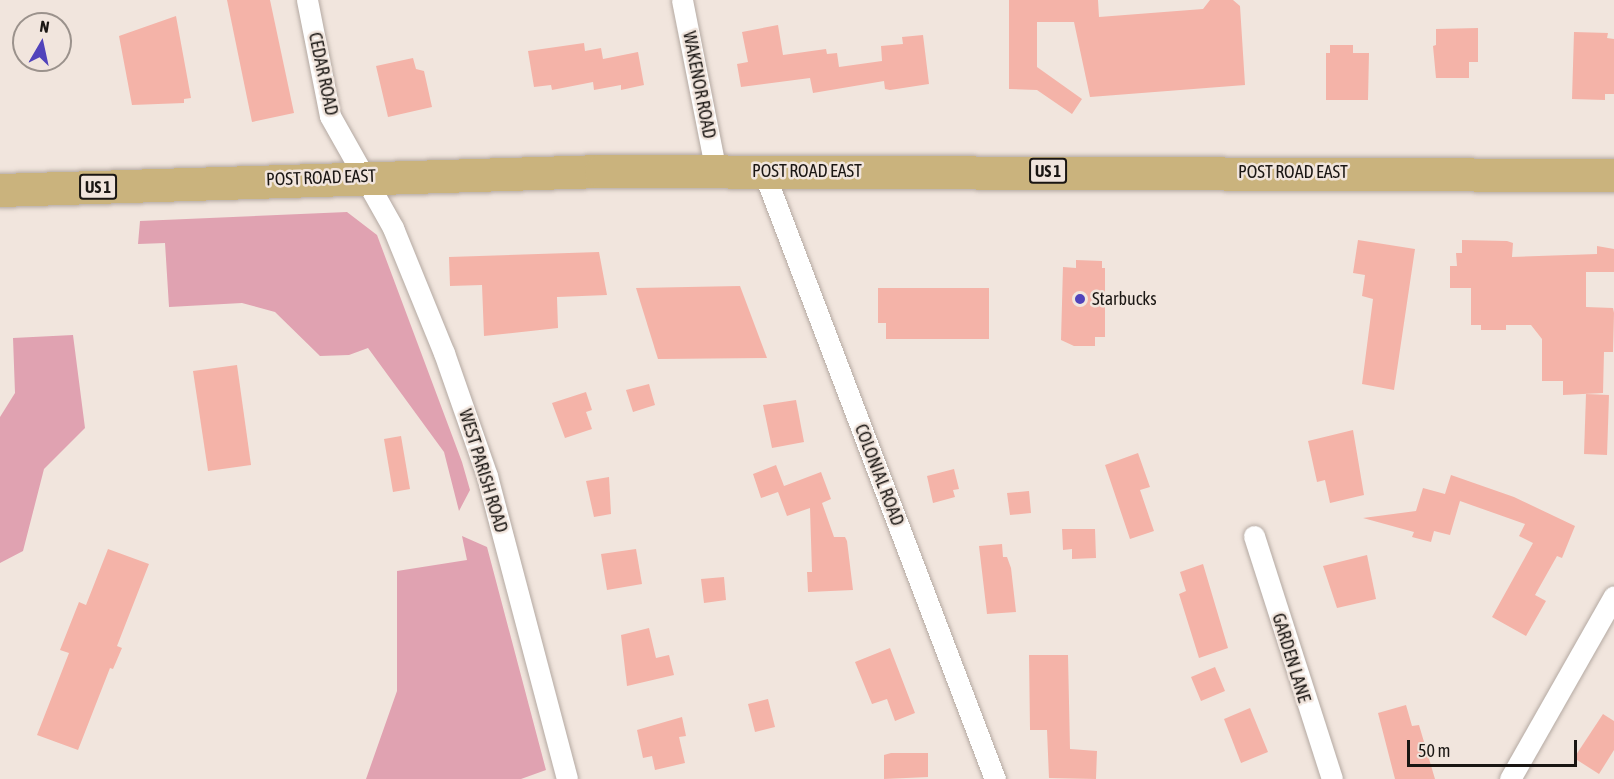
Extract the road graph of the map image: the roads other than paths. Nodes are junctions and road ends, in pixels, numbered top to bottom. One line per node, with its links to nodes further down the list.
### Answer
1 (307, 0): 6 (street, CEDAR ROAD)
2 (682, 0): 3 (street, WAKENOR ROAD)
3 (716, 171): 4 (main road, POST ROAD EAST / US 1); 6 (main road, POST ROAD EAST / US 1)
4 (764, 171): 5 (main road, POST ROAD EAST / US 1); 11 (street, COLONIAL ROAD)
5 (1614, 175)
6 (362, 177): 7 (main road, POST ROAD EAST / US 1); 10 (street, WEST PARISH ROAD)
7 (0, 190)
8 (1254, 536): 12 (street, GARDEN LANE)
9 (1614, 596): 13 (street)
10 (567, 779)
11 (995, 779)
12 (1332, 779)
13 (1510, 779)

